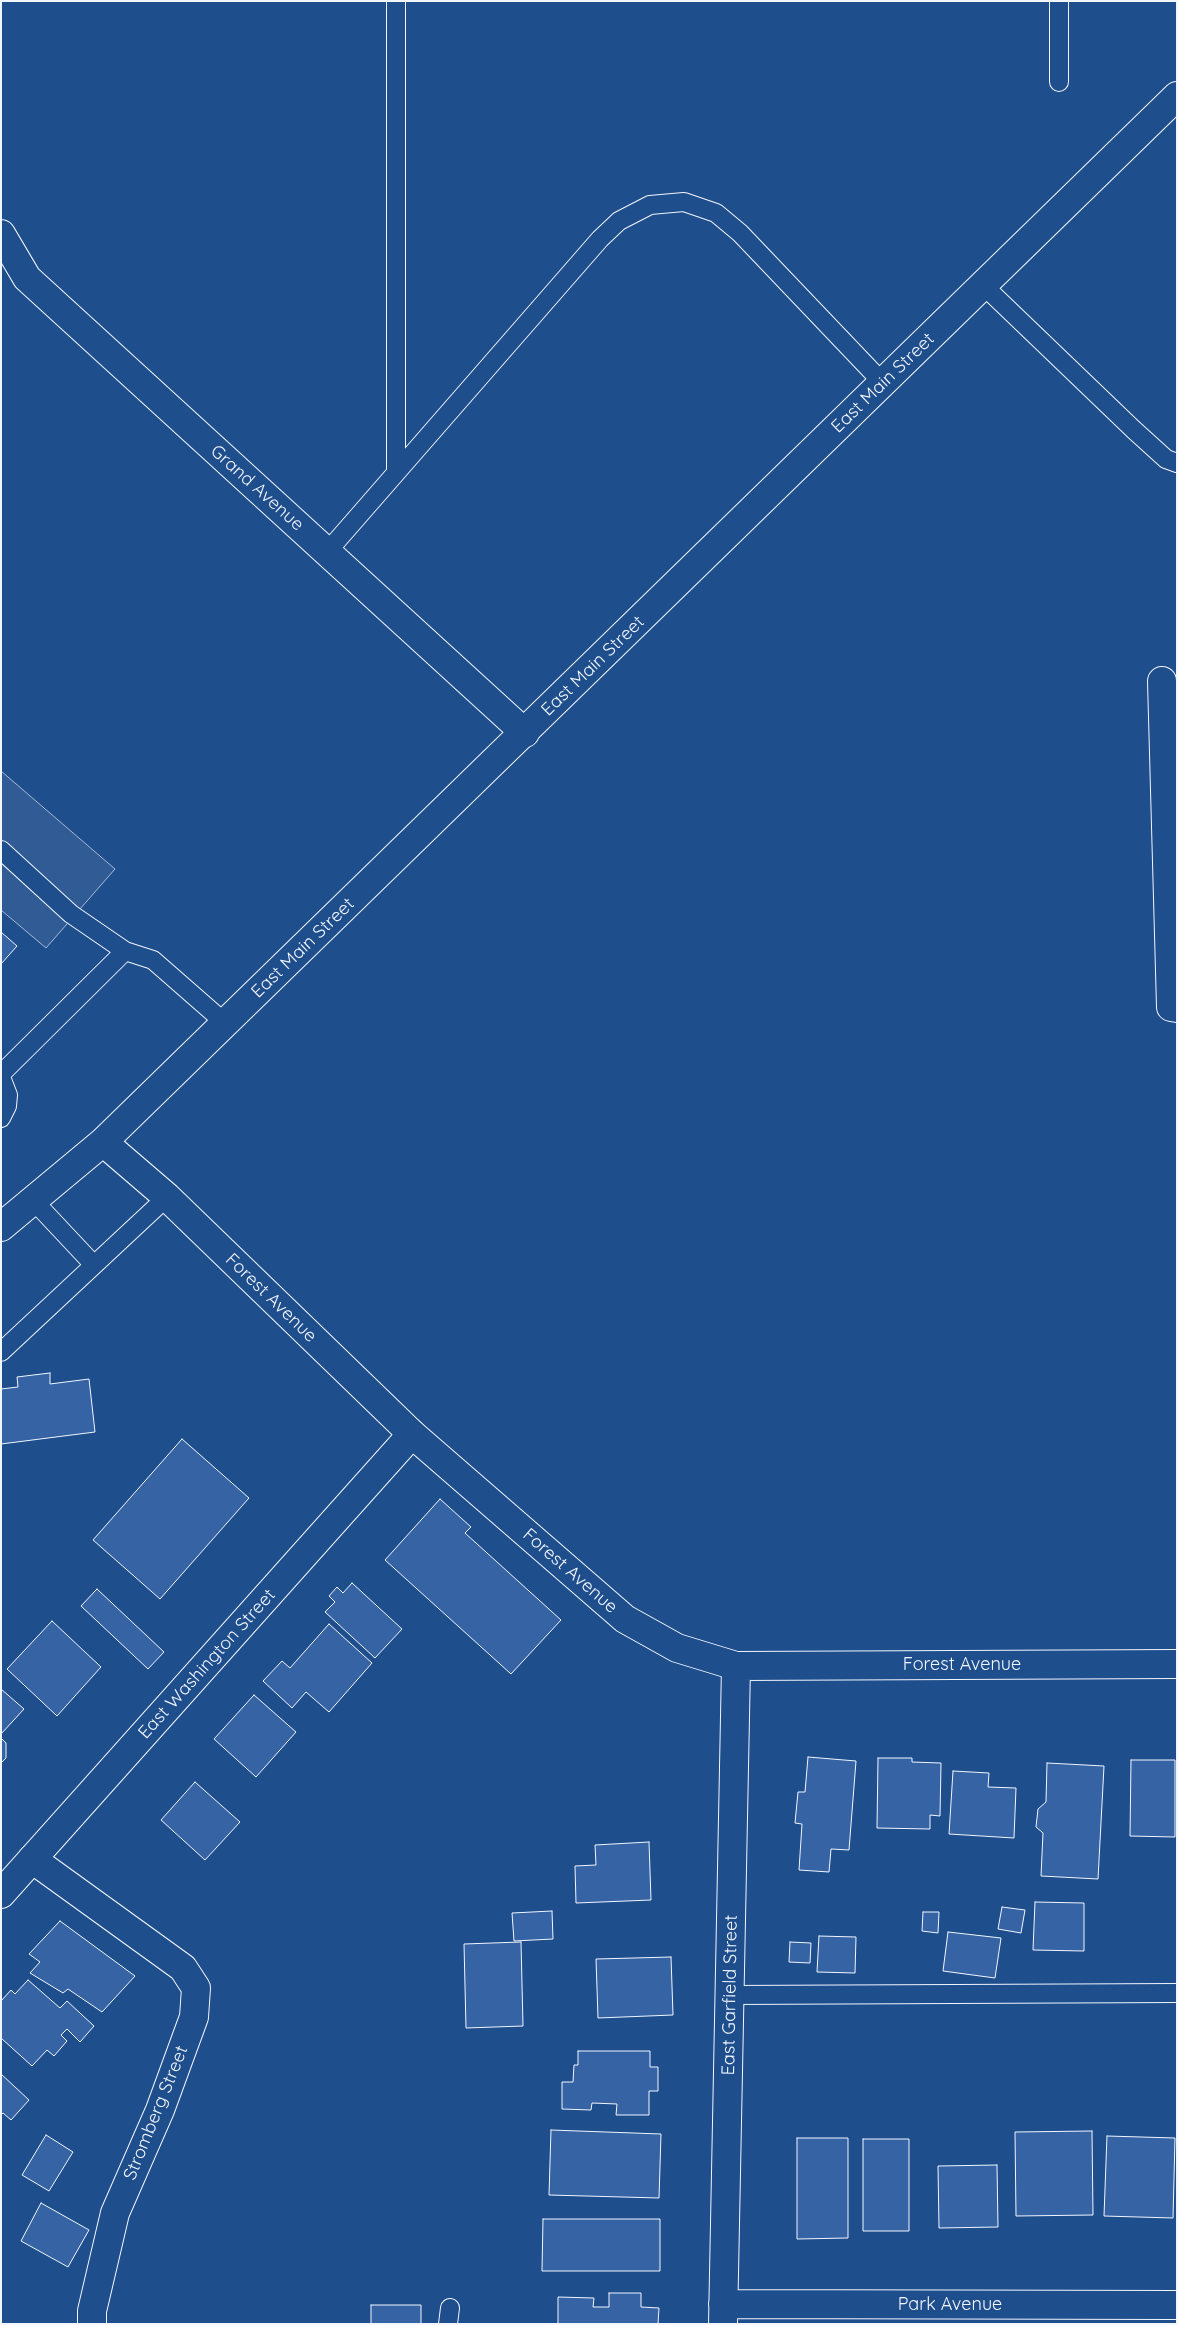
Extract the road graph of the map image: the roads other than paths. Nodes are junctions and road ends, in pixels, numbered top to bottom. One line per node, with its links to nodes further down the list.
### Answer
1 (396, 1): 9 (lane)
2 (1059, 1): 3 (lane)
3 (1059, 82)
4 (1177, 96): 6 (street, East Main Street)
5 (1, 234): 10 (street, Grand Avenue)
6 (983, 285): 7 (street, East Main Street); 8 (lane)
7 (883, 383): 9 (lane); 12 (street, East Main Street)
8 (1177, 463)
9 (396, 473): 10 (lane)
10 (327, 552): 12 (street, Grand Avenue)
11 (1162, 681): 15 (street)
12 (525, 733): 16 (street, East Main Street)
13 (1, 850): 14 (lane)
14 (125, 951): 16 (lane); 17 (lane)
15 (1174, 1007)
16 (226, 1023): 19 (street, East Main Street)
17 (1, 1076): 18 (lane)
18 (1, 1118)
19 (103, 1142): 20 (street, Forest Avenue); 21 (street, East Main Street)
20 (166, 1197): 23 (lane); 25 (street, Forest Avenue)
21 (34, 1200): 22 (street, East Main Street); 23 (lane)
22 (1, 1227)
23 (94, 1265): 24 (lane)
24 (1, 1352)
25 (412, 1434): 27 (street, Forest Avenue); 28 (street, East Washington Street)
26 (1177, 1664): 27 (street, Forest Avenue)
27 (736, 1666): 31 (street, East Garfield Street)
28 (32, 1859): 29 (street, East Washington Street); 34 (street, Stromberg Street)
29 (1, 1894)
30 (1177, 1993): 31 (lane)
31 (730, 1995): 33 (street, East Garfield Street)
32 (1177, 2305): 33 (street, Park Avenue)
33 (723, 2314)
34 (92, 2324)

